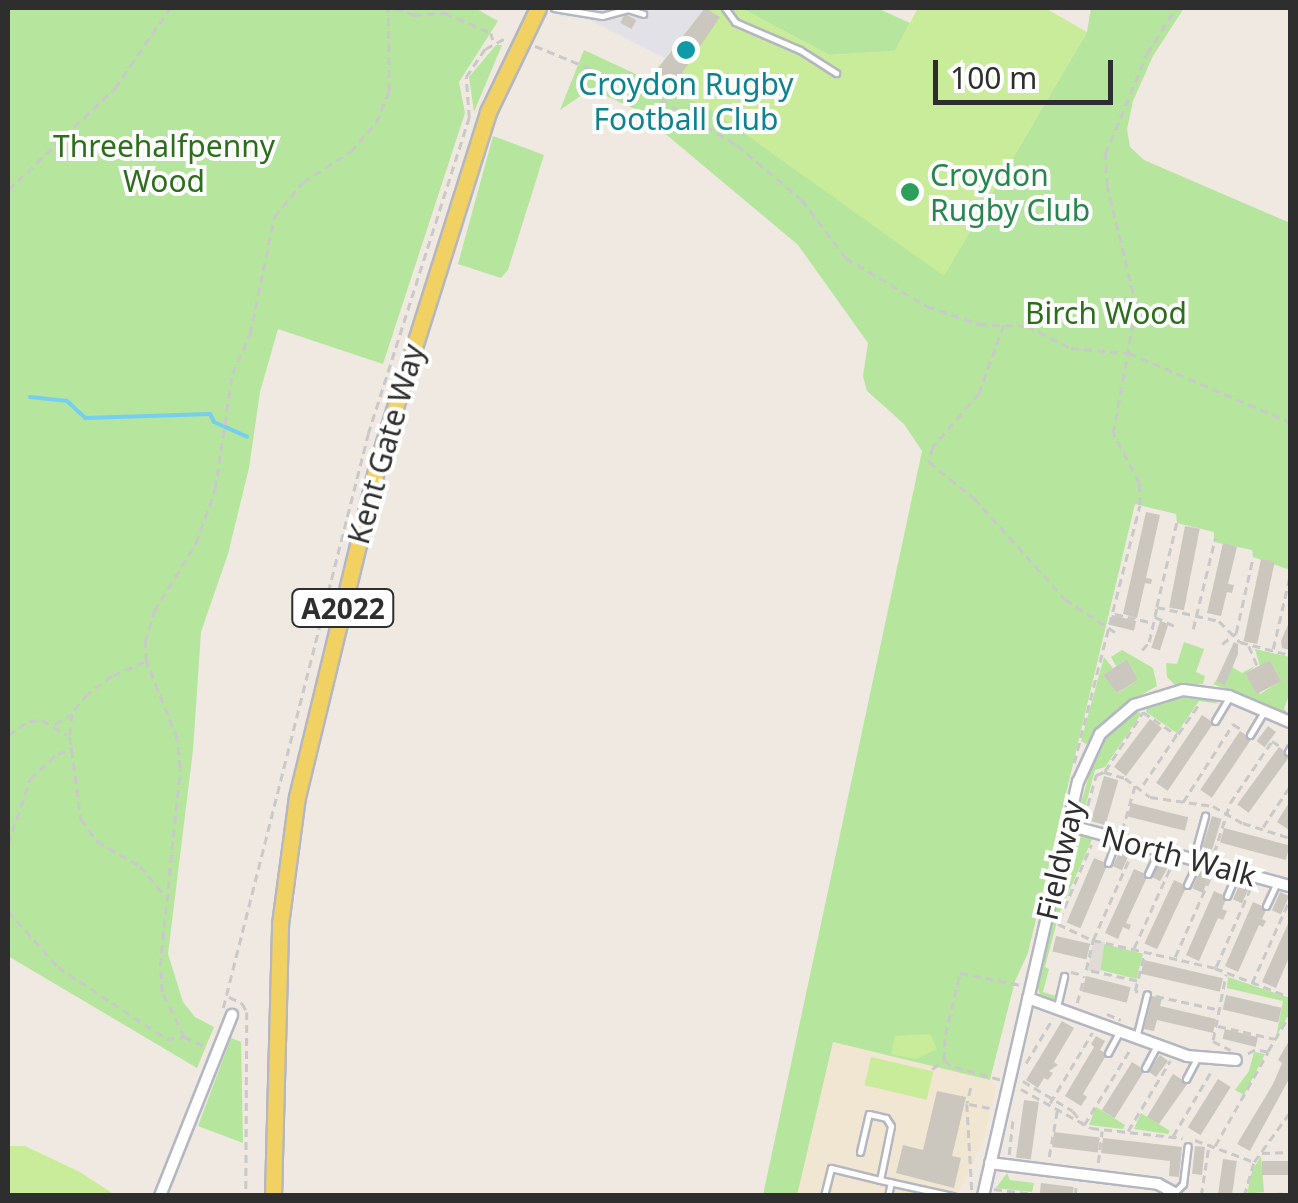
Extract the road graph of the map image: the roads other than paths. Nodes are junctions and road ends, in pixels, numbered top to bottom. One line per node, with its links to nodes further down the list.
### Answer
1 (538, 8): 45 (main road, Kent Gate Way / A2022)
2 (554, 8): 4 (lane)
3 (725, 8): 5 (lane)
4 (644, 14)
5 (836, 73)
6 (1230, 696): 7 (street, Fieldway); 8 (lane); 12 (street, Fieldway)
7 (1265, 711): 9 (street, Fieldway); 10 (lane)
8 (1214, 721)
9 (1290, 722)
10 (1250, 735)
11 (1205, 816): 15 (lane)
12 (1074, 827): 13 (street, North Walk); 25 (street, Fieldway)
13 (1118, 839): 14 (street, North Walk); 16 (lane)
14 (1159, 850): 15 (street, North Walk); 18 (lane)
15 (1195, 860): 17 (street, North Walk); 20 (lane)
16 (1108, 863)
17 (1237, 872): 19 (street, North Walk); 22 (lane)
18 (1148, 874)
19 (1277, 882): 21 (street, North Walk); 23 (lane)
20 (1188, 884)
21 (1290, 886)
22 (1227, 896)
23 (1266, 906)
24 (1065, 974): 27 (lane)
25 (1029, 992): 27 (street); 39 (street, Fieldway)
26 (1147, 994): 30 (lane)
27 (1058, 1008): 29 (street)
28 (232, 1015): 44 (street)
29 (1119, 1032): 30 (street); 32 (lane)
30 (1136, 1038): 31 (street)
31 (1157, 1045): 33 (street); 35 (lane)
32 (1108, 1053)
33 (1197, 1058): 34 (street); 36 (lane)
34 (1236, 1060)
35 (1145, 1068)
36 (1186, 1079)
37 (1188, 1146): 43 (lane)
38 (860, 1152): 40 (lane)
39 (990, 1163): 42 (street, Fieldway); 43 (street)
40 (880, 1180): 41 (lane); 46 (lane)
41 (891, 1182): 47 (lane); 48 (lane)
42 (978, 1194)
43 (1174, 1194)
44 (161, 1195)
45 (274, 1196)
46 (824, 1196)
47 (888, 1196)
48 (953, 1196)

